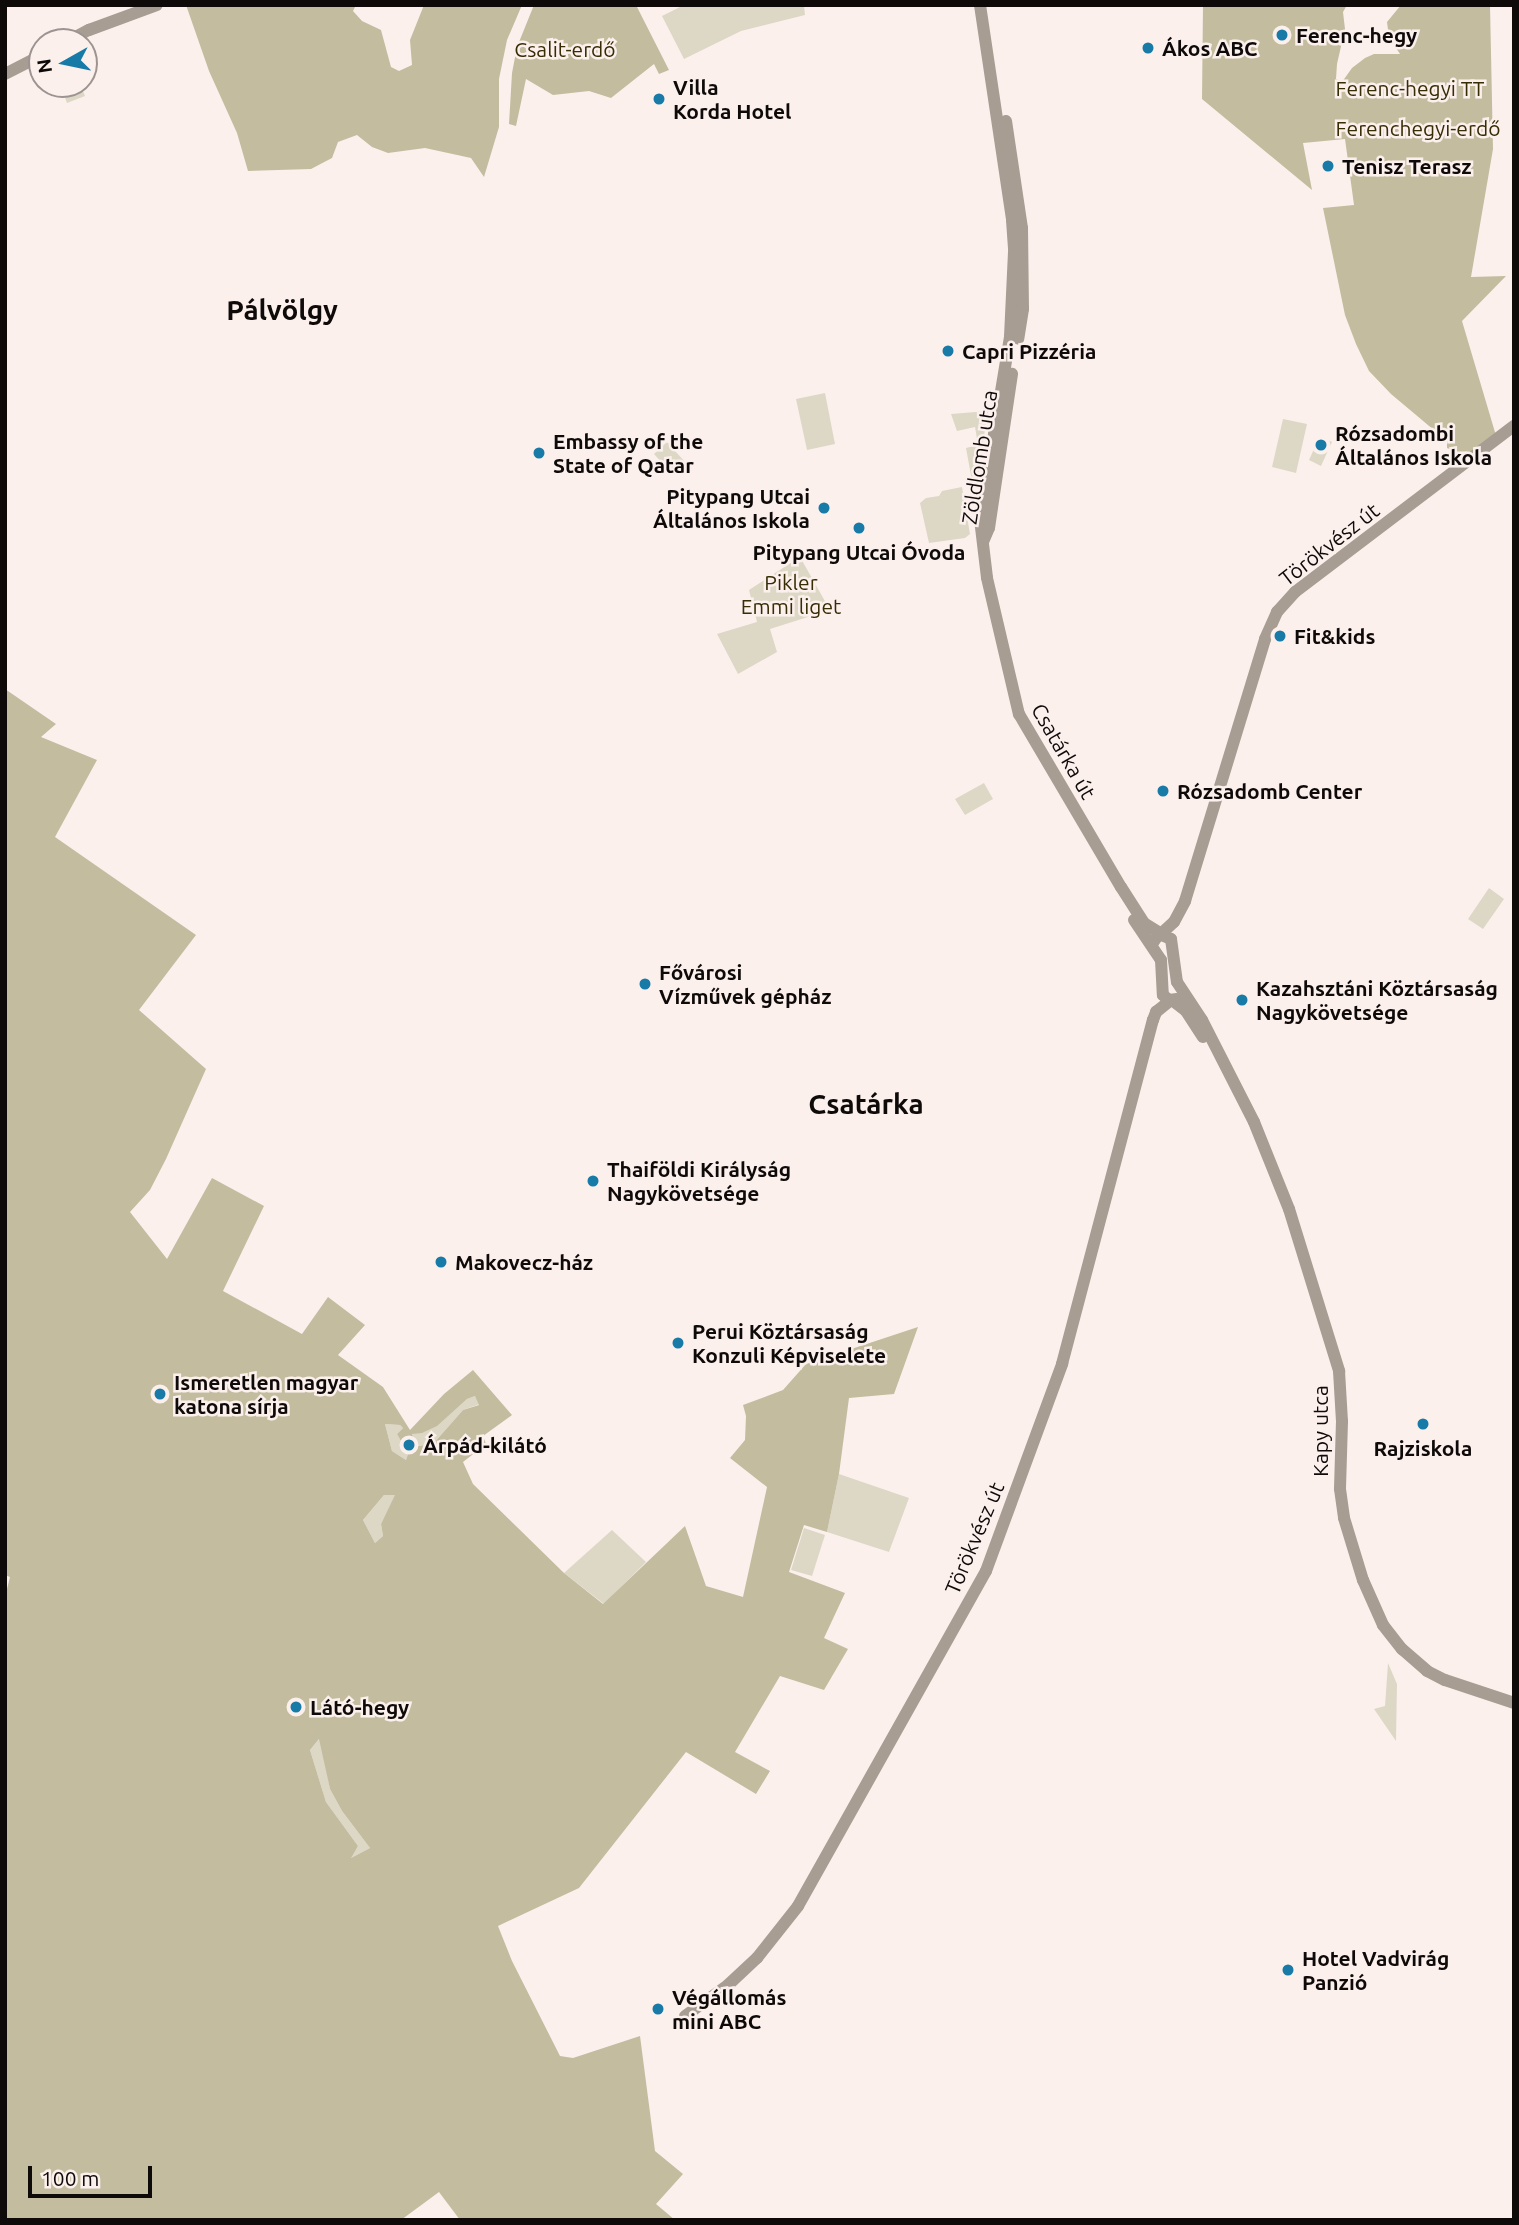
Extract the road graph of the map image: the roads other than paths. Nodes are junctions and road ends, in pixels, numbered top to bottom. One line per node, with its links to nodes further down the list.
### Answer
1 (157, 5): 4 (street)
2 (980, 5): 7 (street, Zöldlomb utca)
3 (988, 5): 7 (street, Zöldlomb utca)
4 (94, 28)
5 (28, 62): 6 (street)
6 (5, 74)
7 (1002, 412): 9 (street, Zöldlomb utca)
8 (1514, 426): 11 (street, Törökvész út)
9 (983, 542): 10 (street, Csatárka út)
10 (1121, 887): 11 (street, Csatárka út); 12 (street, Csatárka út)
11 (1165, 937): 12 (street, Törökvész út); 13 (street)
12 (1152, 944): 14 (street, Csatárka út)
13 (1180, 989): 14 (street, Törökvész út); 15 (street, Kapy utca)
14 (1168, 998): 15 (street, Kapy utca); 17 (street, Törökvész út)
15 (1217, 1054): 16 (street, Kapy utca)
16 (1514, 1703)
17 (685, 2016)

